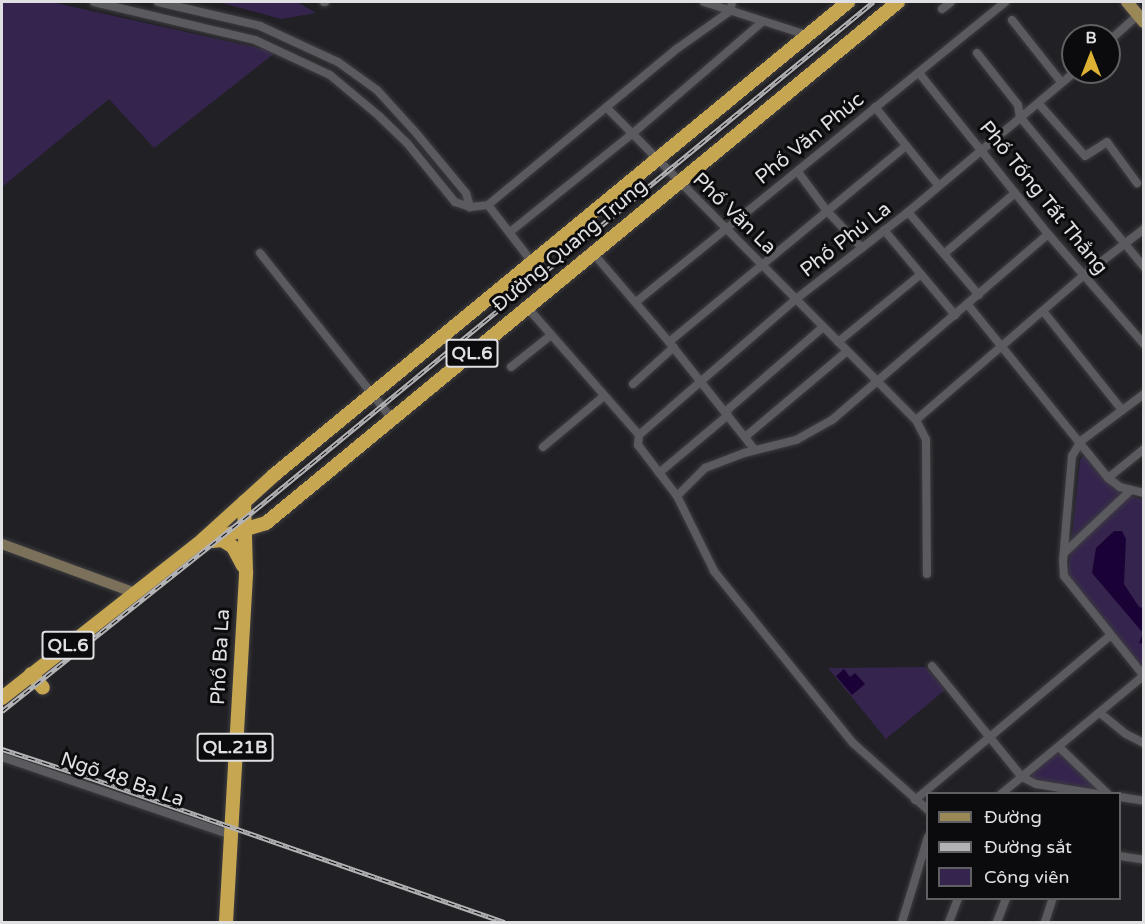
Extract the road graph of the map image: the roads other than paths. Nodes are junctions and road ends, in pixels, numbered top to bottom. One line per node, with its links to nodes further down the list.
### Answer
1 (94, 2): 35 (street)
2 (158, 2): 35 (street)
3 (709, 2): 11 (street)
4 (732, 2): 11 (street)
5 (848, 2): 16 (highway, Đường Quang Trung / QL.6)
6 (898, 2): 30 (highway, Đường Quang Trung / QL.6)
7 (951, 2): 10 (street)
8 (1005, 2): 18 (street, Phố Văn Phúc)
9 (1127, 2): 12 (main road)
10 (942, 9)
11 (730, 11): 14 (street); 23 (street)
12 (1141, 18): 15 (street)
13 (1012, 20): 19 (street)
14 (762, 22): 16 (street); 25 (street)
15 (1121, 32)
16 (807, 35): 28 (highway, Đường Quang Trung / QL.6)
17 (977, 53): 24 (street)
18 (918, 73): 22 (street, Phố Văn Phúc); 27 (street, Phố Tống Tất Thắng)
19 (1061, 82)
20 (1061, 84): 21 (street, Phố Phú La)
21 (1039, 104): 24 (street, Phố Phú La); 31 (street)
22 (875, 107): 26 (street); 29 (street, Phố Văn Phúc)
23 (608, 109): 25 (street, Phố Văn La); 34 (street)
24 (1020, 117): 27 (street, Phố Phú La); 43 (street)
25 (632, 134): 28 (street, Phố Văn La); 41 (street)
26 (905, 147): 32 (street); 36 (street)
27 (981, 148): 32 (street, Phố Phú La); 33 (street, Phố Tống Tất Thắng)
28 (656, 160): 30 (street, Phố Văn La); 48 (highway, Đường Quang Trung / QL.6)
29 (798, 172): 36 (street); 38 (street, Phố Văn Phúc)
30 (678, 182): 38 (street, Phố Văn La); 46 (highway, Đường Quang Trung / QL.6)
31 (1137, 183)
32 (938, 185): 37 (street, Phố Phú La)
33 (1014, 193): 42 (street, Phố Tống Tất Thắng); 47 (street)
34 (488, 206): 35 (street); 41 (street)
35 (470, 207)
36 (827, 211): 44 (street); 49 (street)
37 (908, 212): 40 (street, Phố Phú La); 47 (street)
38 (726, 228): 49 (street, Phố Văn La); 55 (street, Phố Văn Phúc)
39 (1143, 229): 43 (street)
40 (885, 230): 44 (street, Phố Phú La); 51 (street)
41 (510, 232): 48 (street)
42 (1048, 234): 52 (street, Phố Tống Tất Thắng); 53 (street)
43 (1125, 244): 50 (street); 52 (street)
44 (862, 248): 54 (street, Phố Phú La)
45 (260, 253): 71 (street)
46 (593, 253): 55 (street); 57 (highway, Đường Quang Trung / QL.6)
47 (945, 253): 53 (street)
48 (532, 262): 71 (highway, Đường Quang Trung / QL.6)
49 (761, 264): 54 (street, Phố Văn La); 63 (street)
50 (1143, 267)
51 (921, 274): 59 (street); 62 (street)
52 (1084, 275): 58 (street); 64 (street, Phố Tống Tất Thắng)
53 (979, 295): 56 (street)
54 (796, 299): 60 (street, Phố Văn La); 69 (street, Phố Phú La)
55 (636, 302): 63 (street)
56 (968, 304): 59 (street); 65 (street)
57 (527, 307): 61 (street); 76 (highway, Đường Quang Trung / QL.6)
58 (1043, 311): 65 (street); 74 (street)
59 (955, 315): 68 (street)
60 (823, 327): 62 (street, Phố Văn La); 75 (street)
61 (550, 336): 67 (street); 73 (street)
62 (838, 342): 66 (street, Phố Văn La)
63 (672, 344): 69 (street); 70 (street)
64 (1143, 344)
65 (1002, 348): 77 (street); 80 (street)
66 (847, 351): 68 (street, Phố Văn La); 79 (street)
67 (511, 367)
68 (876, 380): 77 (street, Phố Văn La); 83 (street)
69 (701, 381): 75 (street); 78 (street, Phố Phú La)
70 (633, 384)
71 (371, 394): 76 (street); 89 (highway, Đường Quang Trung / QL.6)
72 (1143, 394): 74 (street)
73 (604, 396): 78 (street); 81 (street)
74 (1122, 410): 80 (street)
75 (726, 413): 79 (street); 84 (street)
76 (392, 419): 90 (highway, Đường Quang Trung / QL.6)
77 (916, 420): 96 (street, Phố Văn La)
78 (639, 435): 84 (street)
79 (745, 437): 83 (street)
80 (1081, 441): 85 (street); 94 (street)
81 (543, 447)
82 (1143, 449): 85 (street)
83 (755, 450): 88 (street)
84 (659, 474): 88 (street)
85 (1108, 478): 86 (street)
86 (1131, 491): 87 (street); 94 (street)
87 (1143, 493)
88 (677, 496): 114 (street)
89 (244, 502): 91 (highway, Phố Ba La / QL.21B); 93 (highway, Đường Quang Trung / QL.6)
90 (266, 523): 91 (highway, Đường Quang Trung / QL.6); 95 (highway)
91 (244, 530): 93 (highway, Đường Quang Trung / QL.6); 95 (highway, Phố Ba La / QL.21B)
92 (2, 544): 97 (street)
93 (198, 544): 95 (highway); 97 (highway, Đường Quang Trung / QL.6)
94 (1064, 553): 98 (street)
95 (246, 572): 117 (highway, Phố Ba La / QL.21B)
96 (927, 574)
97 (135, 593): 100 (highway, Đường Quang Trung / QL.6)
98 (1111, 635): 101 (street); 105 (street)
99 (932, 666): 105 (street)
100 (31, 674): 102 (highway); 103 (highway, Đường Quang Trung / QL.6)
101 (1143, 676): 104 (street)
102 (42, 688)
103 (2, 698)
104 (1100, 713): 106 (street); 107 (street)
105 (990, 738): 109 (street); 114 (street)
106 (1143, 743)
107 (1059, 747): 109 (street); 112 (street)
108 (2, 757): 117 (street, Ngõ 48 Ba La)
109 (1022, 777): 110 (street); 111 (street)
110 (1003, 792)
111 (1085, 792)
112 (1106, 792)
113 (1121, 797): 115 (street)
114 (915, 800): 116 (street)
115 (1143, 801)
116 (926, 809)
117 (231, 835): 124 (highway, Phố Ba La / QL.21B)
118 (926, 840): 125 (street)
119 (1121, 856): 120 (street)
120 (1143, 860)
121 (957, 900): 126 (street)
122 (1005, 900): 127 (street)
123 (1052, 900): 128 (street)
124 (226, 922)
125 (902, 922)
126 (949, 922)
127 (997, 922)
128 (1045, 922)

